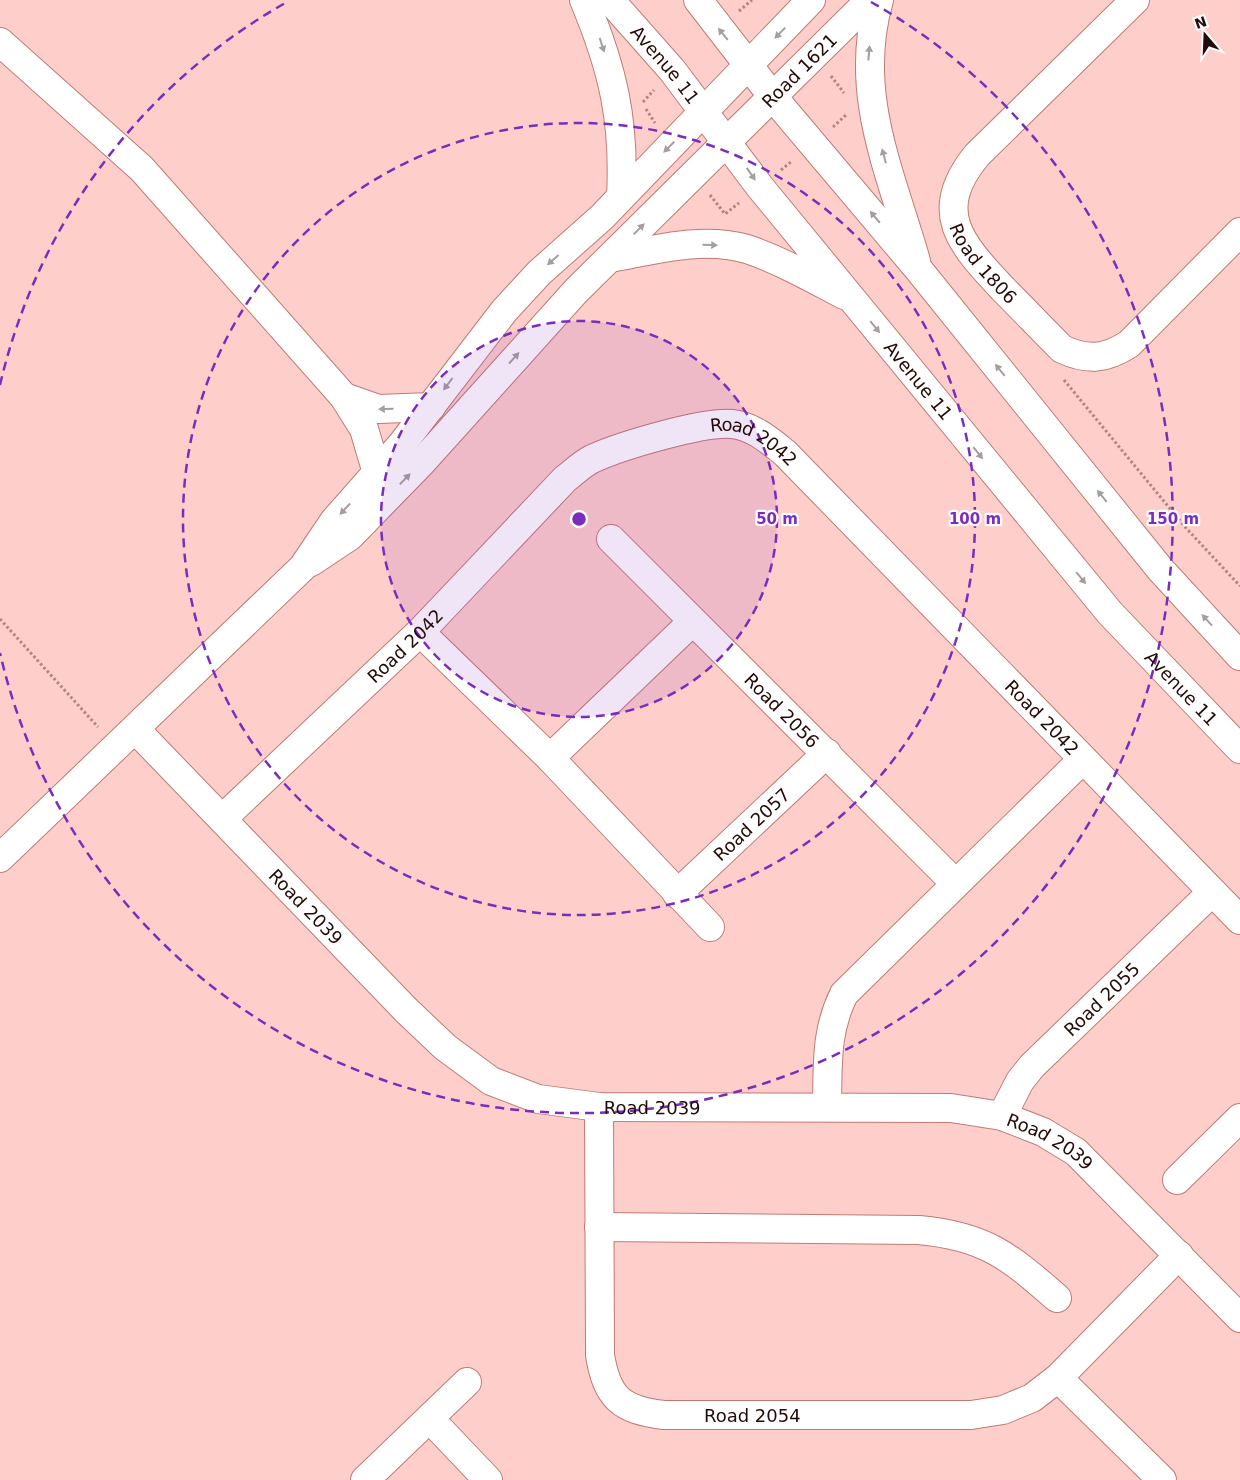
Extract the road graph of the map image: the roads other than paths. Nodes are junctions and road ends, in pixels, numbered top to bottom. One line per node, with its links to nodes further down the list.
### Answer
1 (584, 0): 13 (street, one-way to 13)
2 (610, 0): 11 (street, Avenue 11)
3 (698, 0): 9 (street, one-way to 3)
4 (812, 0): 9 (street, one-way to 9)
5 (870, 0): 10 (street, Road 1621)
6 (879, 0): 16 (street, one-way to 6)
7 (1135, 0): 14 (street, Road 1806)
8 (0, 42): 18 (street)
9 (749, 66): 10 (street); 11 (street)
10 (773, 97): 12 (street, Road 1621); 16 (street, one-way to 10)
11 (704, 112): 12 (street, Avenue 11); 13 (street, one-way to 13)
12 (728, 142): 15 (street, Road 1621, one-way to 12); 17 (street, Avenue 11, one-way to 17)
13 (621, 196): 19 (street, one-way to 19)
14 (1240, 232)
15 (610, 258): 17 (street, one-way to 17); 22 (street, Road 1621, one-way to 15)
16 (918, 270): 25 (street, one-way to 16)
17 (851, 298): 27 (street, Avenue 11, one-way to 27)
18 (344, 397): 19 (street, one-way to 18); 20 (street)
19 (431, 407): 20 (street)
20 (378, 473): 22 (street, one-way to 22)
21 (611, 539): 23 (street, Road 2056)
22 (302, 567): 26 (street)
23 (692, 622): 28 (street, Road 2056); 29 (street)
24 (420, 632): 29 (street); 30 (street, Road 2042); 31 (street, Road 2042)
25 (1240, 656)
26 (126, 739): 31 (street, Road 2039); 32 (street)
27 (1240, 749)
28 (827, 753): 33 (street, Road 2056); 35 (street, Road 2057)
29 (550, 758): 35 (street)
30 (1083, 759): 33 (street); 34 (street, Road 2042)
31 (222, 819): 38 (street, Road 2039)
32 (0, 858)
33 (954, 883): 39 (street)
34 (1212, 892): 36 (street, Road 2042); 40 (street, Road 2055)
35 (677, 894): 37 (street)
36 (1240, 920)
37 (710, 927)
38 (599, 1107): 39 (street, Road 2039); 43 (street, Road 2054)
39 (827, 1107): 40 (street, Road 2039)
40 (1002, 1116): 44 (street, Road 2039)
41 (1240, 1118): 42 (street)
42 (1177, 1180)
43 (599, 1227): 45 (street); 47 (street, Road 2054)
44 (1179, 1255): 46 (street, Road 2039); 47 (street, Road 2054)
45 (1057, 1298)
46 (1240, 1318)
47 (1058, 1378): 52 (street)
48 (467, 1382): 49 (street)
49 (430, 1419): 50 (street); 51 (street)
50 (365, 1480)
51 (488, 1480)
52 (1162, 1480)

